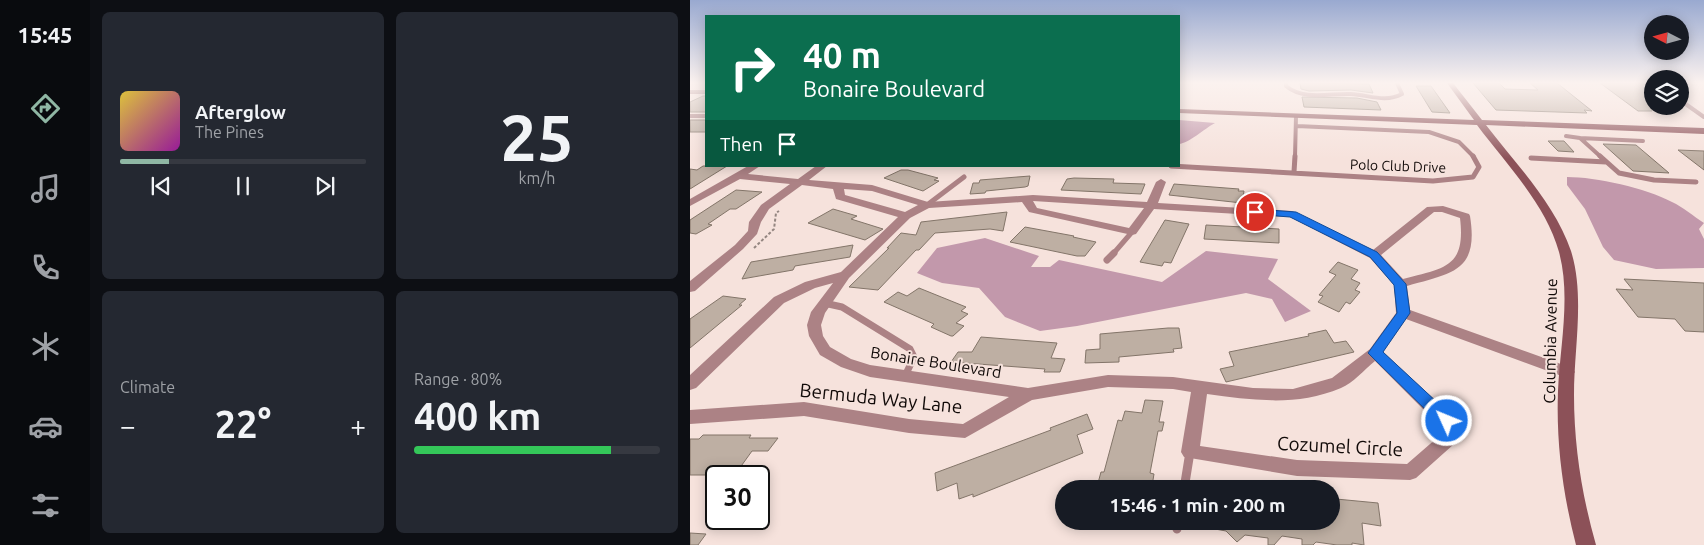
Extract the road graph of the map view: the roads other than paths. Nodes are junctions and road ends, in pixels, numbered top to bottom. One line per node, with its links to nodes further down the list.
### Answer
1 (1469, 108): 8 (street, Columbia Avenue)
2 (1692, 108): 7 (lane)
3 (1180, 111): 6 (street)
4 (690, 116): 5 (street)
5 (705, 116)
6 (1296, 116): 8 (street); 9 (lane)
7 (1704, 117)
8 (1479, 122): 10 (street); 40 (street, Columbia Avenue)
9 (1297, 126): 19 (lane); 19 (lane, Polo Club Drive)
10 (1704, 131)
11 (1566, 136): 12 (lane)
12 (1580, 138): 13 (lane); 15 (lane)
13 (1643, 140)
14 (1531, 158): 15 (lane)
15 (1606, 162): 24 (lane)
16 (1180, 166): 19 (lane, Polo Club Drive)
17 (754, 167): 20 (street)
18 (821, 167): 22 (street)
19 (1294, 172)
20 (740, 176): 22 (street); 27 (street)
21 (964, 177): 28 (lane)
22 (799, 182): 25 (street); 36 (street)
23 (1161, 182): 29 (street)
24 (1696, 182)
25 (838, 186): 28 (street); 30 (street)
26 (1025, 198): 28 (street, Bonaire Boulevard); 29 (street, Bonaire Boulevard); 31 (street)
27 (690, 203)
28 (927, 205): 30 (street, Bonaire Boulevard)
29 (1151, 206): 31 (street); 32 (street, Bonaire Boulevard)
30 (906, 216): 34 (street, Bonaire Boulevard)
31 (1132, 232): 33 (lane)
32 (1374, 255): 35 (street, Bonaire Boulevard); 35 (street)
33 (1107, 260)
34 (845, 275): 37 (street, Bonaire Boulevard); 42 (street)
35 (1400, 284): 38 (street)
36 (690, 288)
37 (824, 303): 41 (lane); 41 (street, Bonaire Boulevard)
38 (1404, 313): 39 (street, Bonaire Boulevard); 40 (street)
39 (1375, 353): 43 (street, Bonaire Boulevard); 46 (street, Cozumel Circle)
40 (1567, 372): 48 (street, Columbia Avenue)
41 (904, 377): 44 (street, Bonaire Boulevard)
42 (690, 384)
43 (1200, 386): 44 (street, Bonaire Boulevard); 46 (street)
44 (1028, 394): 45 (street, Bermuda Way Lane)
45 (690, 417)
46 (1190, 452): 47 (lane)
47 (1185, 480)
48 (1586, 545)

